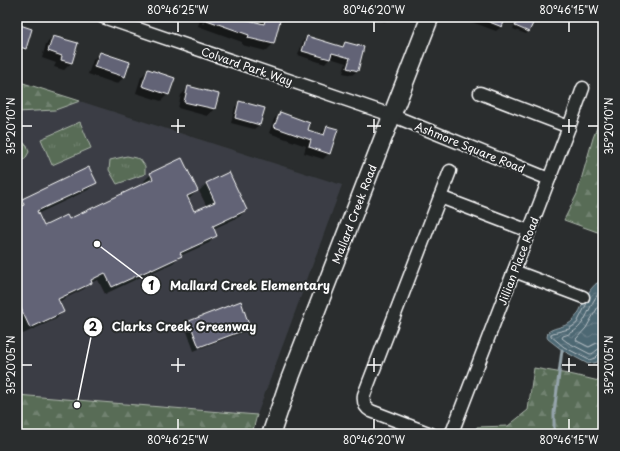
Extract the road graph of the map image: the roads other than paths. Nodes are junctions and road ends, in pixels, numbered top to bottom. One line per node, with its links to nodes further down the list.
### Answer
1 (430, 17): 5 (main road, Mallard Creek Road)
2 (107, 18): 5 (street, Colvard Park Way)
3 (583, 88): 6 (street, Jillian Place Road)
4 (480, 93): 6 (street)
5 (391, 116): 8 (street, Ashmore Square Road); 13 (main road, Mallard Creek Road)
6 (569, 128): 8 (street, Jillian Place Road)
7 (450, 171): 9 (street)
8 (549, 179): 10 (street, Jillian Place Road)
9 (440, 197): 10 (street); 14 (street)
10 (530, 231): 11 (street, Jillian Place Road)
11 (514, 271): 12 (street); 15 (street, Jillian Place Road)
12 (582, 297)
13 (271, 434)
14 (431, 434)
15 (450, 434)

